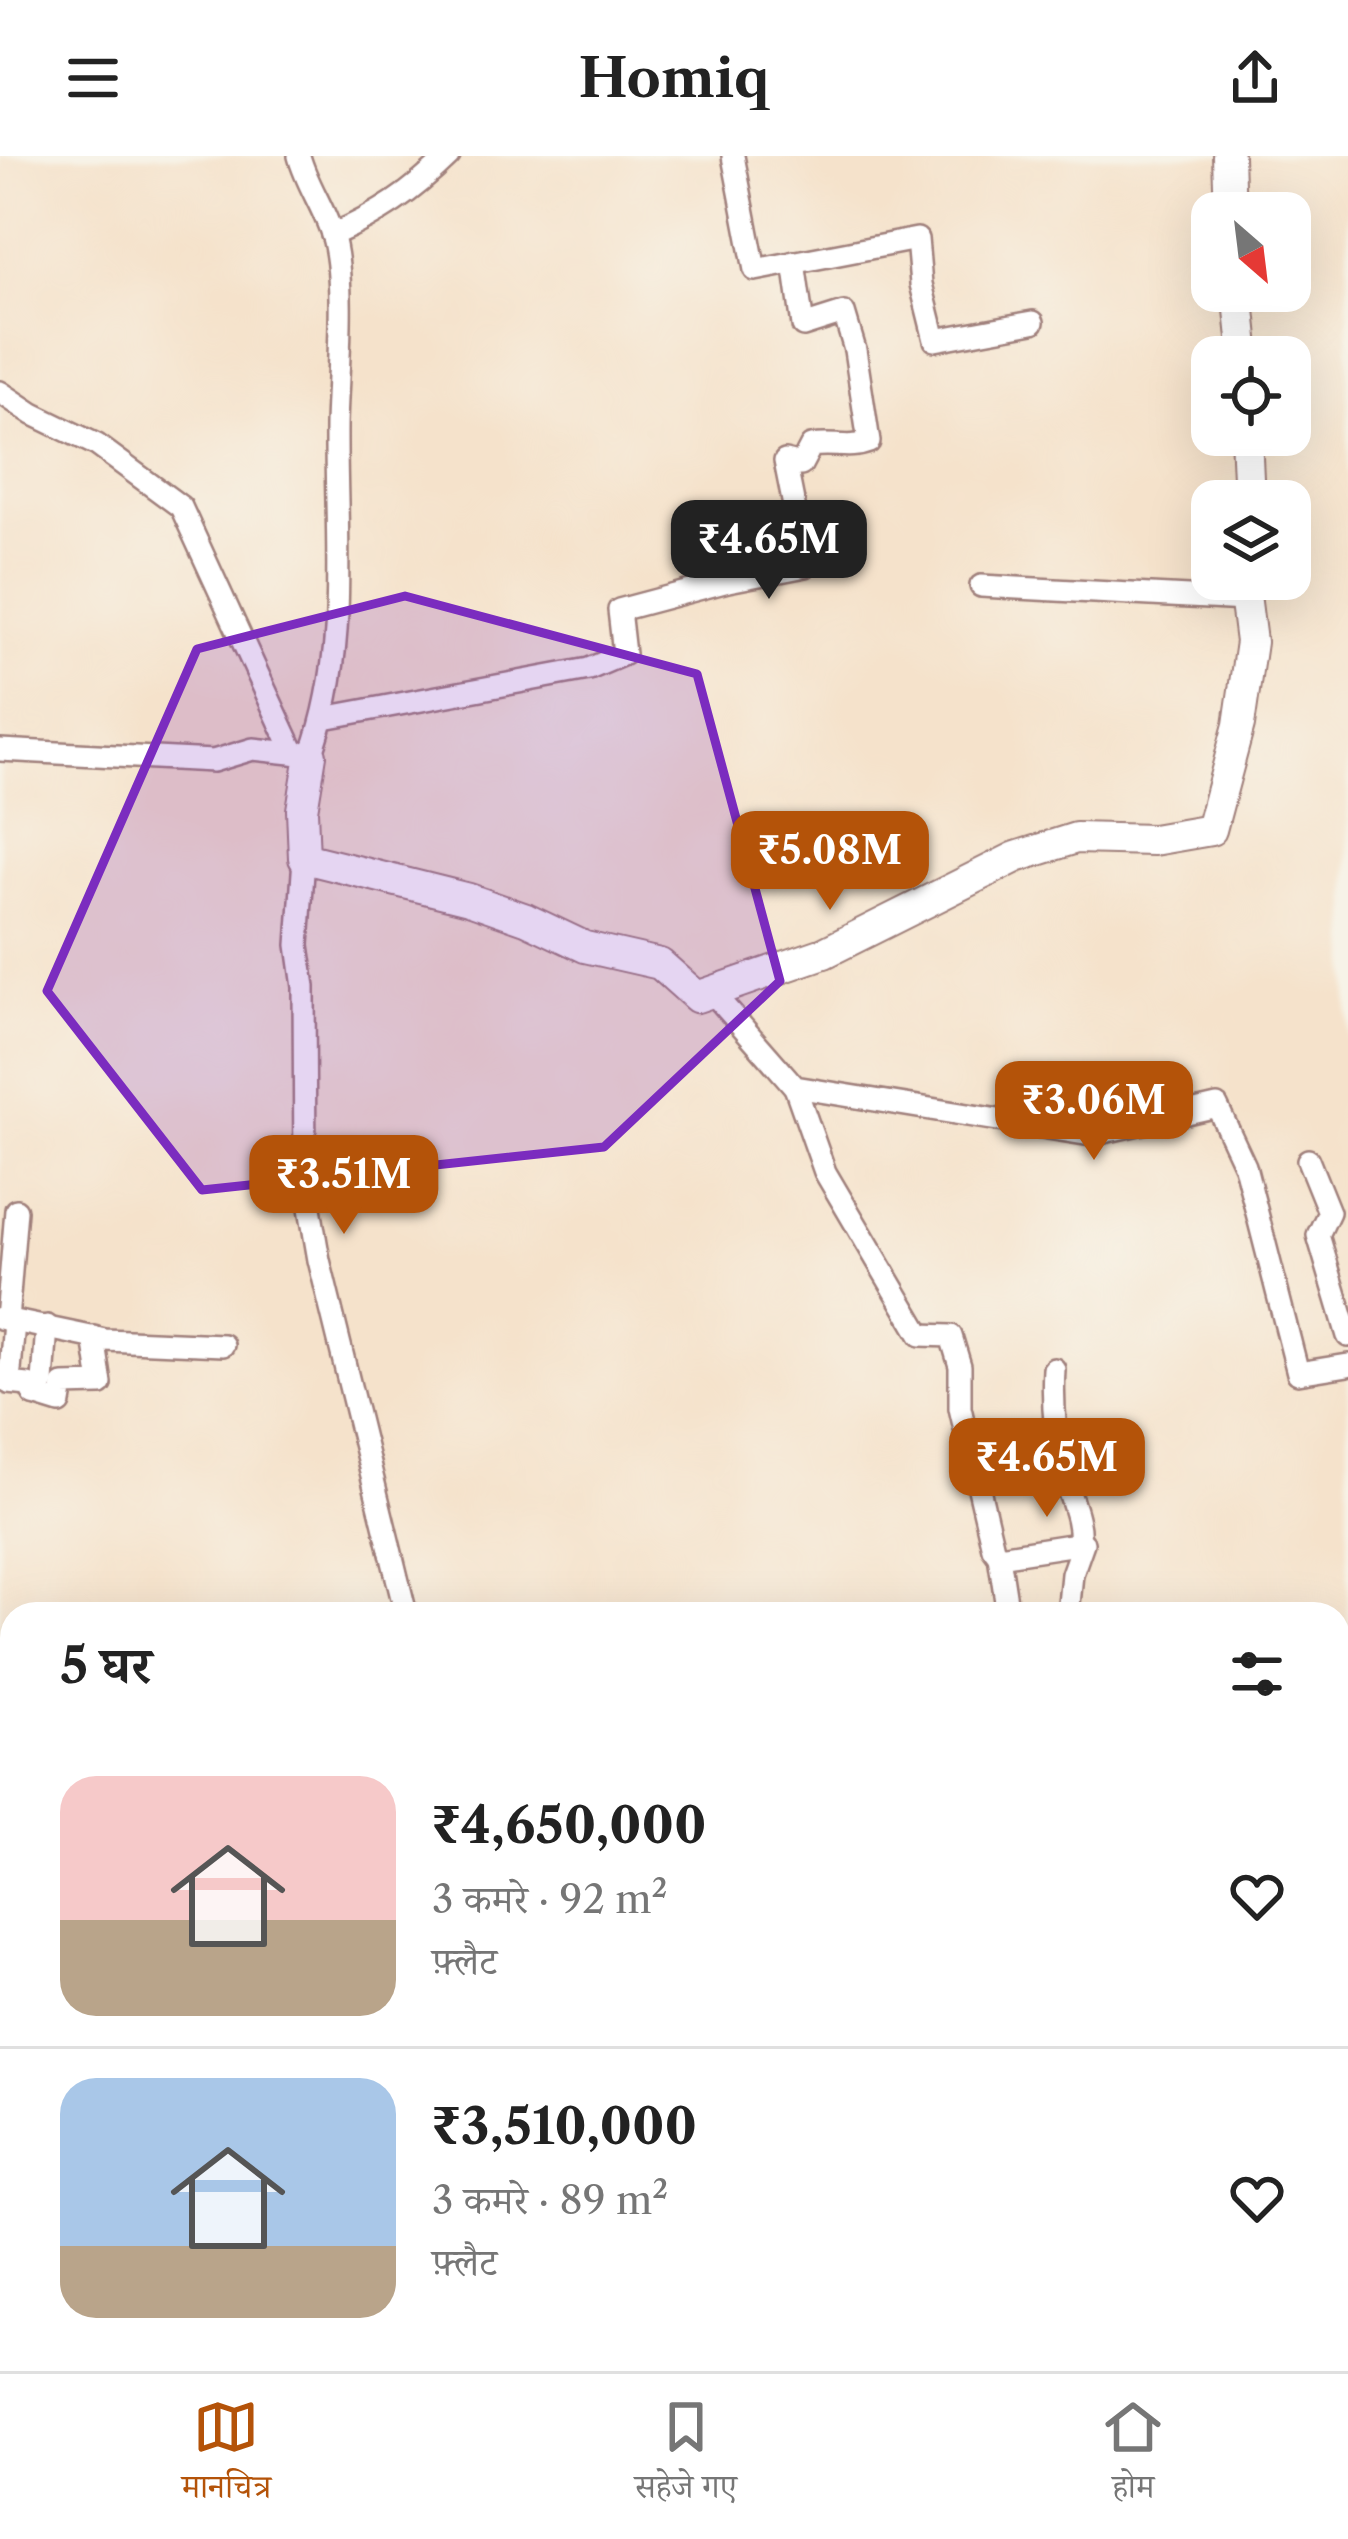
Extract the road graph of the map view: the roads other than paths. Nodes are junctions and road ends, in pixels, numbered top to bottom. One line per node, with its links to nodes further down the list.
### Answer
1 (299, 156): 7 (street)
2 (449, 156): 7 (street)
3 (713, 156): 5 (street)
4 (1228, 156): 6 (street)
5 (734, 163): 8 (street)
6 (1229, 192)
7 (332, 235): 14 (street)
8 (794, 262): 9 (street); 14 (street)
9 (1034, 322)
10 (0, 392): 16 (street)
11 (981, 586): 12 (street)
12 (1191, 589)
13 (1246, 600): 18 (street)
14 (324, 718): 16 (street)
15 (0, 750): 16 (street)
16 (302, 754): 17 (street)
17 (304, 858): 18 (street); 32 (street)
18 (712, 992): 19 (street)
19 (795, 1087): 27 (street); 31 (street)
20 (1308, 1160): 24 (street)
21 (16, 1210): 22 (street)
22 (7, 1320): 23 (street); 29 (street)
23 (47, 1326): 25 (street); 29 (street)
24 (1348, 1336)
25 (94, 1337): 26 (street); 29 (street)
26 (224, 1345)
27 (1348, 1365)
28 (1054, 1370): 30 (street)
29 (34, 1395)
30 (1079, 1544): 31 (street); 34 (street)
31 (999, 1556): 33 (street)
32 (403, 1602)
33 (1006, 1602)
34 (1070, 1602)

